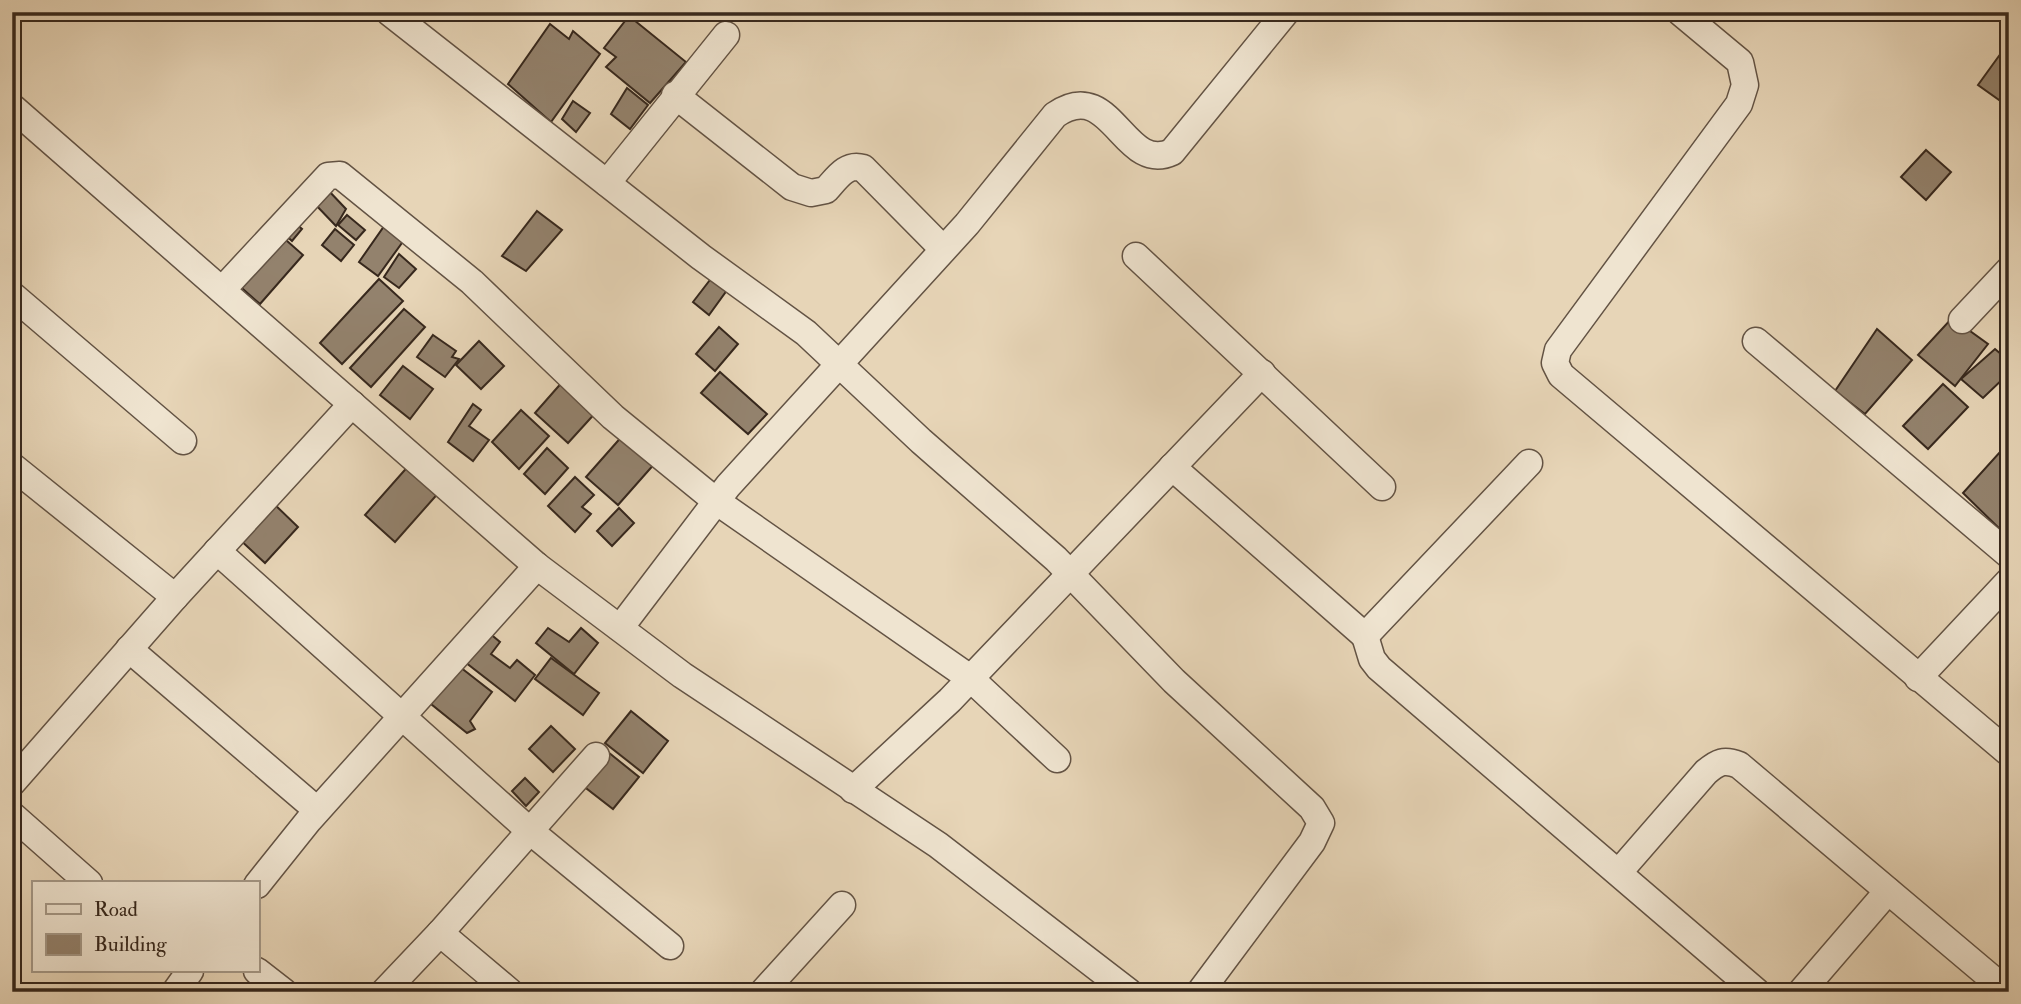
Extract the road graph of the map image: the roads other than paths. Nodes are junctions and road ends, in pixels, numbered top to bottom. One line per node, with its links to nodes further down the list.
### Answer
1 (389, 12): 7 (street)
2 (1286, 12): 8 (street)
3 (1680, 12): 34 (street)
4 (726, 35): 5 (street)
5 (675, 95): 7 (street); 8 (street)
6 (12, 107): 11 (street)
7 (607, 183): 15 (street)
8 (943, 249): 15 (street)
9 (1136, 256): 16 (street)
10 (2009, 270): 13 (street)
11 (222, 290): 17 (street); 23 (street)
12 (12, 295): 18 (street)
13 (1962, 320)
14 (1756, 341): 25 (street)
15 (838, 363): 23 (street); 27 (street)
16 (1262, 373): 21 (street); 22 (street)
17 (352, 404): 24 (street); 26 (street)
18 (183, 441)
19 (1529, 463): 31 (street)
20 (12, 466): 29 (street)
21 (1172, 467): 27 (street); 31 (street)
22 (1382, 487)
23 (716, 501): 30 (street); 33 (street)
24 (218, 551): 29 (street); 35 (street)
25 (2009, 555)
26 (537, 566): 30 (street); 35 (street)
27 (1072, 575): 33 (street); 57 (street)
28 (2009, 582): 34 (street)
29 (175, 597): 32 (street)
30 (620, 628): 40 (street)
31 (1365, 636): 44 (street)
32 (129, 649): 39 (street); 41 (street)
33 (970, 678): 38 (street); 40 (street)
34 (1918, 678): 36 (street)
35 (402, 716): 41 (street); 43 (street)
36 (2009, 753)
37 (596, 757): 43 (street)
38 (1056, 759)
39 (12, 783)
40 (853, 790): 56 (street)
41 (317, 810): 46 (street)
42 (12, 815): 45 (street)
43 (530, 831): 49 (street); 50 (street)
44 (1619, 872): 47 (street); 58 (street)
45 (87, 881)
46 (259, 882)
47 (1888, 891): 59 (street); 60 (street)
48 (842, 905): 55 (street)
49 (440, 933): 53 (street); 54 (street)
50 (670, 946)
51 (258, 972): 52 (street)
52 (284, 992)
53 (384, 992)
54 (510, 992)
55 (763, 992)
56 (1129, 992)
57 (1200, 992)
58 (1757, 992)
59 (1801, 992)
60 (2008, 992)

